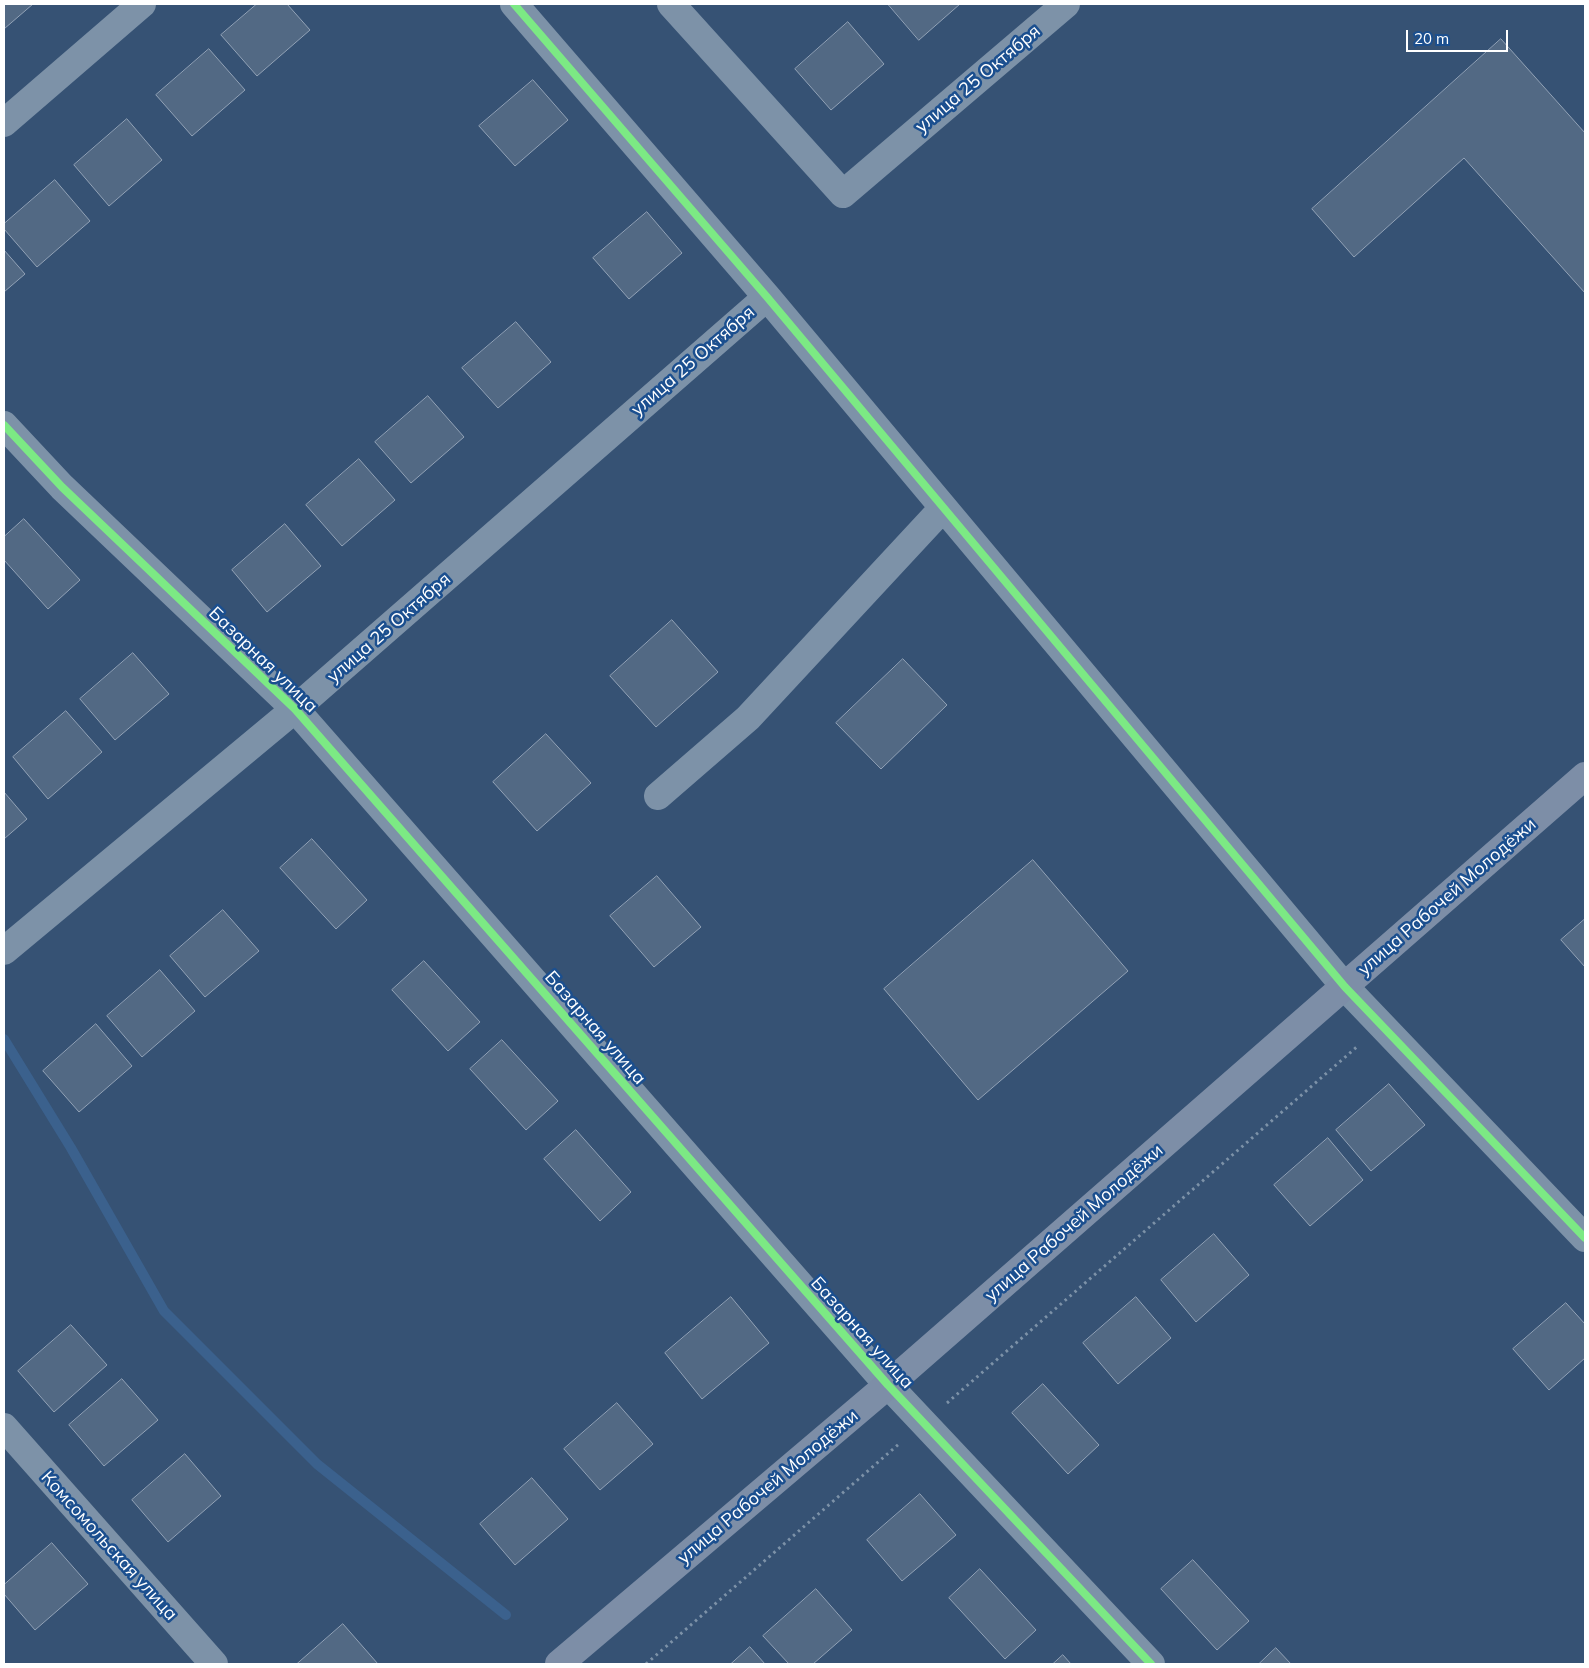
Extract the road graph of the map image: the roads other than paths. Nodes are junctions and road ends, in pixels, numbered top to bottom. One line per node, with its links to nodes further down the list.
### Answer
1 (142, 4): 5 (street)
2 (514, 4): 6 (street)
3 (671, 4): 4 (street, улица 25 Октября)
4 (1066, 4)
5 (4, 123)
6 (767, 297): 8 (street); 9 (street, улица 25 Октября)
7 (4, 424): 9 (street, Базарная улица)
8 (943, 508): 11 (street); 13 (street)
9 (295, 710): 12 (street, улица 25 Октября); 15 (street, Базарная улица)
10 (1585, 776): 13 (main road, улица Рабочей Молодёжи)
11 (658, 796)
12 (4, 951)
13 (1345, 987): 14 (street); 15 (main road, улица Рабочей Молодёжи)
14 (1585, 1238)
15 (888, 1385): 18 (main road, улица Рабочей Молодёжи); 19 (street, Базарная улица)
16 (4, 1427): 17 (street, Комсомольская улица)
17 (214, 1664)
18 (559, 1664)
19 (1151, 1664)

